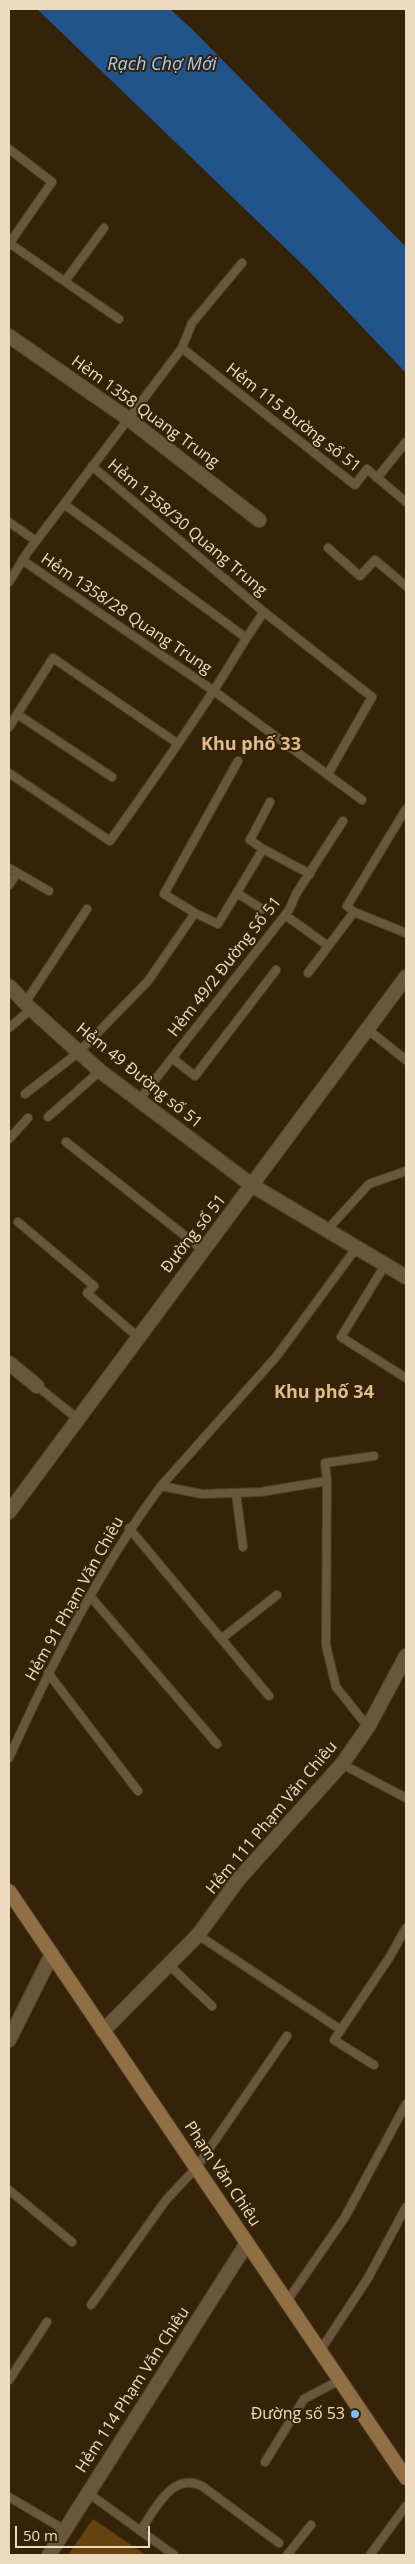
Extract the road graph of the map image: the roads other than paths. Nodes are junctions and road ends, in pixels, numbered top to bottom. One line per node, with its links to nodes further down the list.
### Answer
1 (9, 149): 3 (lane)
2 (104, 228): 5 (lane)
3 (9, 244): 5 (lane)
4 (242, 263): 8 (lane)
5 (65, 281): 6 (lane)
6 (118, 319)
7 (9, 336): 9 (street, Hẻm 1358 Quang Trung)
8 (182, 348): 9 (lane); 12 (lane, Hẻm 115 Đường số 51)
9 (127, 418): 11 (lane, Hẻm 1358/28 Quang Trung); 15 (street, Hẻm 1358 Quang Trung)
10 (406, 442): 12 (lane)
11 (92, 466): 14 (lane, Hẻm 1358/28 Quang Trung); 22 (lane, Hẻm 1358/30 Quang Trung)
12 (377, 478): 13 (lane, Hẻm 115 Đường số 51)
13 (406, 502)
14 (64, 504): 17 (lane, Hẻm 1358/28 Quang Trung); 23 (lane)
15 (259, 520)
16 (9, 522): 17 (lane, Hẻm 1358/28 Quang Trung)
17 (36, 541): 19 (lane, Hẻm 1358/28 Quang Trung)
18 (328, 548): 21 (lane)
19 (22, 560): 20 (lane, Hẻm 1358/28 Quang Trung); 24 (lane, Hẻm 1358/28 Quang Trung)
20 (9, 582)
21 (406, 586)
22 (264, 612): 23 (lane); 30 (lane, Hẻm 1358/30 Quang Trung)
23 (246, 637): 24 (lane)
24 (214, 691): 27 (lane, Hẻm 1358/28 Quang Trung); 30 (lane, Hẻm 1358/28 Quang Trung)
25 (17, 714): 26 (lane); 27 (lane); 31 (lane)
26 (9, 727)
27 (177, 744): 29 (lane, Hẻm 1358/28 Quang Trung)
28 (238, 760): 46 (lane)
29 (9, 773)
30 (328, 774): 32 (lane, Hẻm 1358/28 Quang Trung)
31 (112, 777)
32 (362, 800)
33 (270, 802): 36 (lane)
34 (406, 809): 45 (lane)
35 (343, 822): 39 (lane, Hẻm 49/2 Đường Số 51)
36 (263, 849): 39 (lane); 42 (lane)
37 (9, 868): 38 (lane)
38 (17, 873): 40 (lane); 41 (lane)
39 (310, 874): 47 (lane, Hẻm 49/2 Đường Số 51)
40 (9, 885)
41 (49, 891)
42 (237, 893): 44 (lane); 46 (lane)
43 (87, 909): 54 (lane)
44 (262, 909)
45 (354, 912): 48 (lane); 49 (lane)
46 (194, 913): 57 (lane)
47 (285, 915): 49 (lane); 58 (lane, Hẻm 49/2 Đường Số 51)
48 (406, 933)
49 (328, 946): 51 (lane)
50 (276, 970): 58 (lane)
51 (308, 974)
52 (406, 977): 56 (street, Đường số 51)
53 (9, 986): 54 (street, Hẻm 49 Đường số 51)
54 (28, 1006): 55 (lane); 57 (street, Hẻm 49 Đường số 51)
55 (9, 1028)
56 (368, 1029): 59 (lane); 68 (street, Đường số 51)
57 (79, 1052): 60 (street, Hẻm 49 Đường số 51); 61 (lane)
58 (172, 1058): 62 (lane, Hẻm 49/2 Đường Số 51)
59 (406, 1060)
60 (100, 1072): 62 (street, Hẻm 49 Đường số 51); 63 (lane)
61 (25, 1094)
62 (139, 1100): 68 (street, Hẻm 49 Đường số 51)
63 (48, 1117)
64 (28, 1118): 65 (lane)
65 (10, 1136)
66 (66, 1142): 72 (lane)
67 (406, 1171): 70 (lane)
68 (253, 1186): 70 (street, Hẻm 49 Đường số 51); 72 (street, Đường số 51)
69 (18, 1222): 75 (lane)
70 (327, 1230): 71 (street, Hẻm 49 Đường số 51)
71 (357, 1247): 73 (street, Hẻm 49 Đường số 51); 82 (lane, Hẻm 91 Phạm Văn Chiêu)
72 (203, 1250): 75 (street, Đường số 51)
73 (385, 1266): 74 (street, Hẻm 49 Đường số 51); 77 (lane)
74 (406, 1277)
75 (138, 1337): 79 (street, Đường số 51)
76 (9, 1364): 78 (street)
77 (406, 1378)
78 (38, 1386): 79 (lane)
79 (78, 1418): 84 (street, Đường số 51)
80 (374, 1456): 81 (lane)
81 (327, 1481): 83 (lane); 93 (lane)
82 (161, 1486): 83 (lane); 85 (lane, Hẻm 91 Phạm Văn Chiêu)
83 (236, 1493): 86 (lane)
84 (9, 1512)
85 (129, 1528): 88 (lane, Hẻm 91 Phạm Văn Chiêu); 89 (lane)
86 (243, 1547)
87 (278, 1595): 89 (lane)
88 (90, 1596): 91 (lane, Hẻm 91 Phạm Văn Chiêu); 94 (lane)
89 (221, 1639): 92 (lane)
90 (406, 1656): 93 (street, Hẻm 111 Phạm Văn Chiêu)
91 (48, 1673): 95 (lane, Hẻm 91 Phạm Văn Chiêu); 97 (lane)
92 (269, 1696)
93 (368, 1727): 96 (street, Hẻm 111 Phạm Văn Chiêu)
94 (217, 1744)
95 (9, 1758)
96 (342, 1764): 98 (lane); 101 (street, Hẻm 111 Phạm Văn Chiêu)
97 (138, 1791)
98 (406, 1798)
99 (9, 1891): 102 (main road, Phạm Văn Chiêu)
100 (406, 1928): 105 (lane)
101 (198, 1935): 103 (street, Hẻm 111 Phạm Văn Chiêu); 105 (lane)
102 (52, 1954): 106 (main road, Phạm Văn Chiêu); 108 (street)
103 (168, 1965): 104 (lane); 106 (street, Hẻm 111 Phạm Văn Chiêu)
104 (212, 2006)
105 (341, 2030): 109 (lane)
106 (103, 2031): 111 (main road, Phạm Văn Chiêu)
107 (287, 2036): 111 (lane)
108 (9, 2040)
109 (374, 2065)
110 (406, 2104): 116 (lane)
111 (196, 2168): 115 (main road, Phạm Văn Chiêu); 117 (lane)
112 (9, 2190): 114 (lane)
113 (406, 2207): 119 (lane)
114 (72, 2242)
115 (247, 2243): 116 (main road, Phạm Văn Chiêu); 124 (street, Hẻm 114 Phạm Văn Chiêu)
116 (286, 2301): 119 (main road, Phạm Văn Chiêu)
117 (91, 2305)
118 (47, 2322): 120 (lane)
119 (320, 2351): 121 (main road, Phạm Văn Chiêu)
120 (9, 2380)
121 (340, 2380): 122 (lane); 123 (main road, Phạm Văn Chiêu)
122 (265, 2462)
123 (406, 2478)
124 (88, 2493): 128 (street, Hẻm 114 Phạm Văn Chiêu); 129 (lane)
125 (9, 2497): 128 (lane)
126 (406, 2506): 134 (lane)
127 (310, 2525): 133 (lane)
128 (65, 2530): 131 (street, Hẻm 114 Phạm Văn Chiêu)
129 (140, 2531): 130 (lane); 132 (lane)
130 (279, 2543)
131 (49, 2555)
132 (174, 2555)
133 (287, 2555)
134 (370, 2555)

